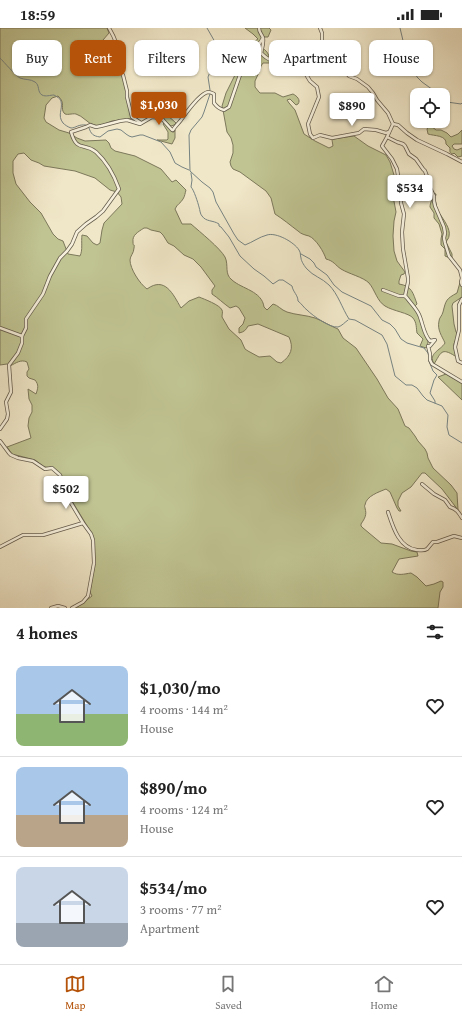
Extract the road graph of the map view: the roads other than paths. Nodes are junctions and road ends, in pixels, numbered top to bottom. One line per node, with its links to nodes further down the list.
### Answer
1 (109, 28): 9 (street)
2 (259, 28): 4 (street)
3 (320, 28): 5 (street)
4 (263, 38): 6 (street); 9 (street)
5 (322, 40)
6 (269, 59)
7 (307, 76): 11 (street)
8 (349, 76): 10 (street)
9 (142, 123): 19 (street)
10 (393, 124): 11 (street); 13 (street)
11 (389, 132): 12 (street)
12 (387, 137): 14 (street); 16 (street)
13 (462, 162)
14 (462, 285)
15 (383, 290): 16 (street)
16 (405, 296): 21 (street)
17 (462, 299): 20 (street)
18 (0, 328): 19 (street)
19 (22, 336): 22 (street)
20 (462, 362)
21 (462, 382)
22 (0, 428)
23 (0, 441): 27 (street)
24 (422, 484): 26 (street)
25 (388, 512): 28 (street)
26 (462, 518)
27 (83, 523): 29 (street); 32 (street)
28 (462, 538)
29 (0, 547)
30 (51, 608): 31 (street)
31 (65, 608)
32 (72, 608)

